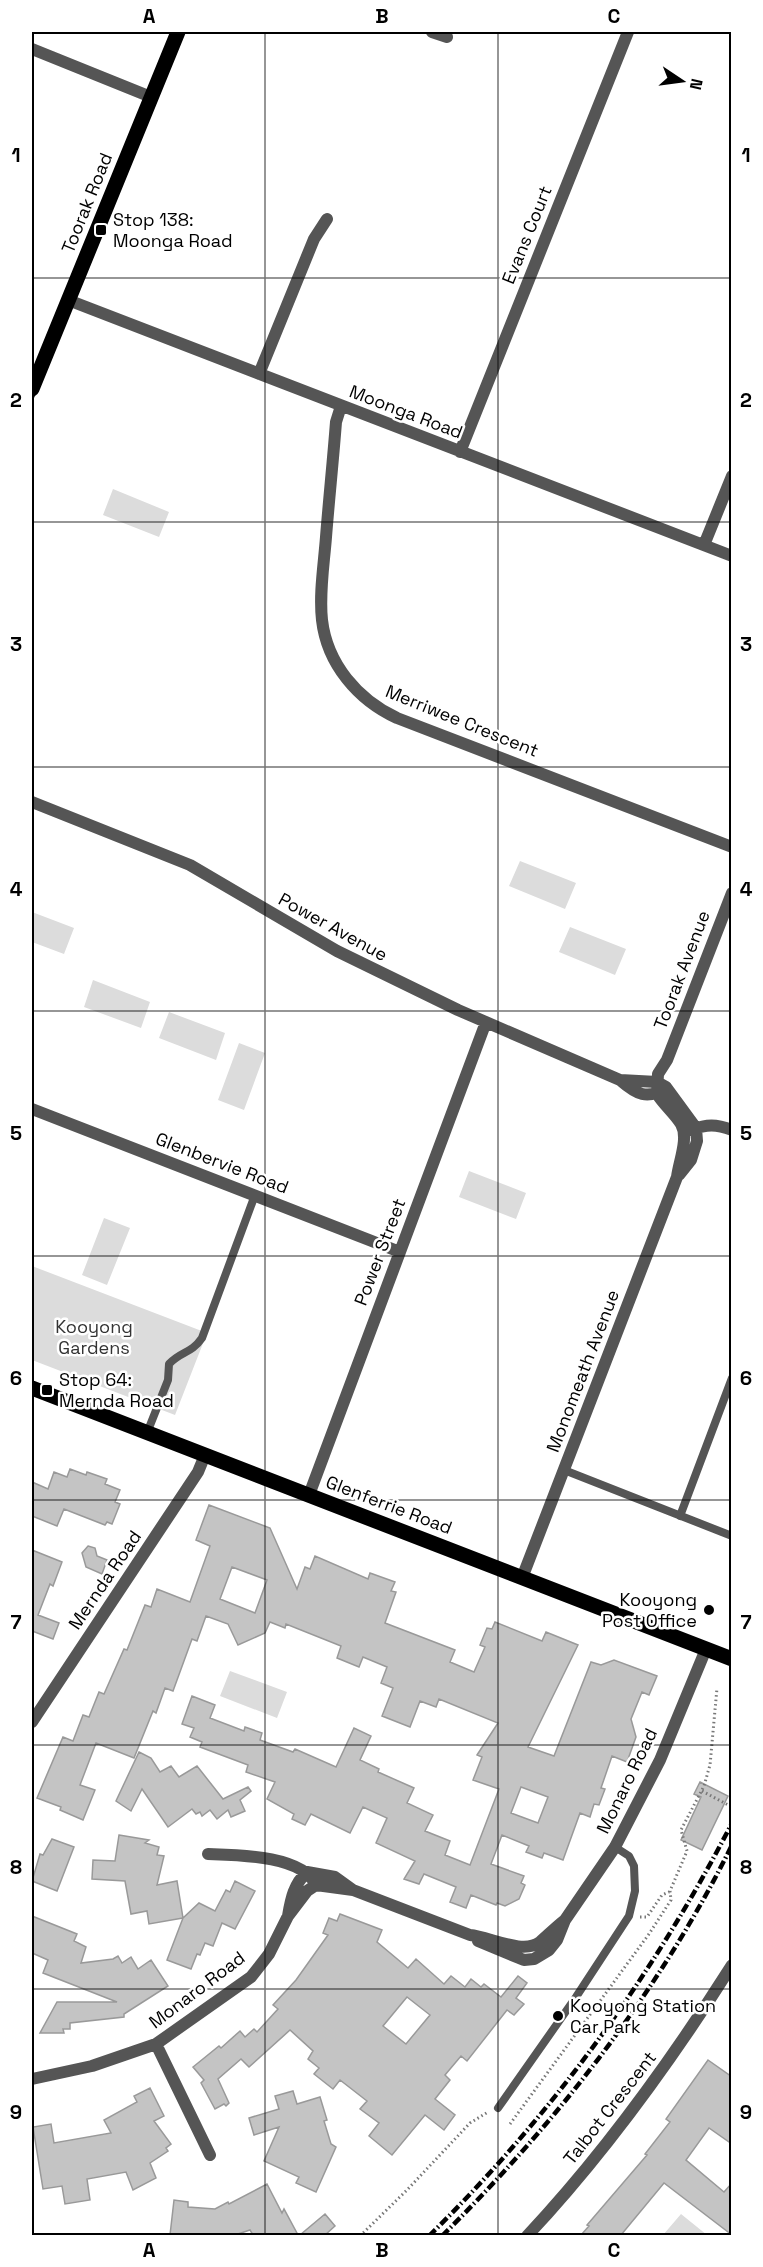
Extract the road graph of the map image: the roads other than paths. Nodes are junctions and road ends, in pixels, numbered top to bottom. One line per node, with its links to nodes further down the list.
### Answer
1 (178, 32): 6 (main road, Toorak Road)
2 (432, 32): 4 (street)
3 (628, 32): 12 (street, Evans Court)
4 (447, 37)
5 (32, 49): 6 (street)
6 (151, 97): 8 (main road, Toorak Road)
7 (327, 219): 9 (street)
8 (68, 300): 9 (street, Moonga Road); 10 (main road, Toorak Road)
9 (260, 374): 11 (street, Moonga Road)
10 (32, 389)
11 (341, 406): 12 (street, Moonga Road); 17 (street, Merriwee Crescent)
12 (460, 452): 14 (street, Moonga Road)
13 (732, 476): 14 (street)
14 (704, 545): 15 (street, Moonga Road)
15 (732, 556)
16 (32, 802): 19 (street, Power Avenue)
17 (732, 847)
18 (732, 893): 20 (street, Toorak Avenue)
19 (486, 1022): 20 (street, Power Avenue); 25 (street, Power Street)
20 (660, 1088): 22 (street)
21 (32, 1109): 24 (street, Glenbervie Road)
22 (690, 1130): 23 (street); 30 (street, Monomeath Avenue)
23 (732, 1130)
24 (255, 1195): 25 (street, Glenbervie Road); 28 (lane)
25 (400, 1252): 31 (street, Power Street)
26 (732, 1377): 32 (lane)
27 (32, 1388): 28 (main road, Glenferrie Road)
28 (147, 1433): 29 (main road, Glenferrie Road)
29 (205, 1455): 31 (main road, Glenferrie Road); 37 (street, Mernda Road)
30 (564, 1470): 32 (lane); 34 (street, Monomeath Avenue)
31 (309, 1496): 34 (main road, Glenferrie Road)
32 (680, 1516): 33 (lane)
33 (732, 1536)
34 (522, 1578): 35 (main road, Glenferrie Road)
35 (706, 1649): 36 (main road, Glenferrie Road); 38 (street, Monaro Road)
36 (732, 1659)
37 (32, 1722)
38 (615, 1847): 42 (street, Monaro Road); 47 (lane)
39 (208, 1854): 40 (street)
40 (307, 1872): 41 (street); 42 (street, Monaro Road); 43 (street, Monaro Road)
41 (316, 1885): 42 (street, Monaro Road); 43 (street, Monaro Road)
42 (353, 1890)
43 (288, 1916): 45 (street, Monaro Road)
44 (732, 1965): 49 (street, Talbot Crescent)
45 (156, 2044): 46 (street, Monaro Road); 48 (street)
46 (32, 2079)
47 (498, 2108)
48 (210, 2155)
49 (527, 2235)

